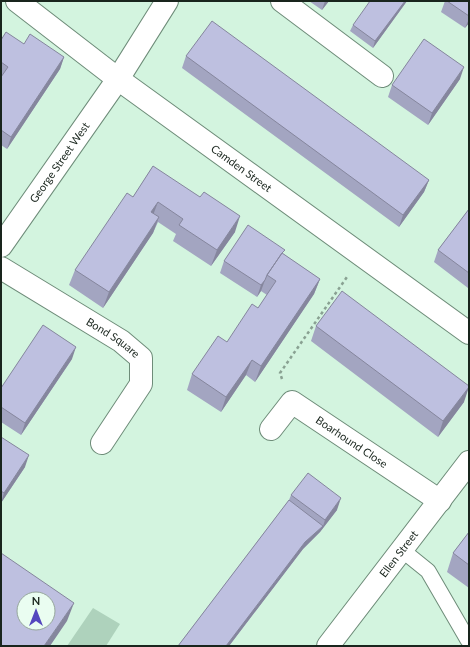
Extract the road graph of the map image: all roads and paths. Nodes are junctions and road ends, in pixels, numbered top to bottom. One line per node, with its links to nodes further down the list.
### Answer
1 (17, 1): 5 (street, Camden Street)
2 (167, 1): 5 (street, George Street West)
3 (282, 1): 4 (street)
4 (382, 76)
5 (118, 79): 6 (street, George Street West); 7 (street, Camden Street)
6 (1, 246)
7 (362, 256): 9 (street, Camden Street); 10 (path)
8 (1, 268): 12 (street, Bond Square)
9 (469, 333)
10 (292, 402): 11 (street); 14 (street, Boarhound Close)
11 (271, 429)
12 (102, 442)
13 (469, 462): 14 (street, Ellen Street)
14 (440, 501): 15 (street, Ellen Street)
15 (402, 550): 16 (lane); 17 (street, Ellen Street)
16 (468, 640)
17 (328, 646)

